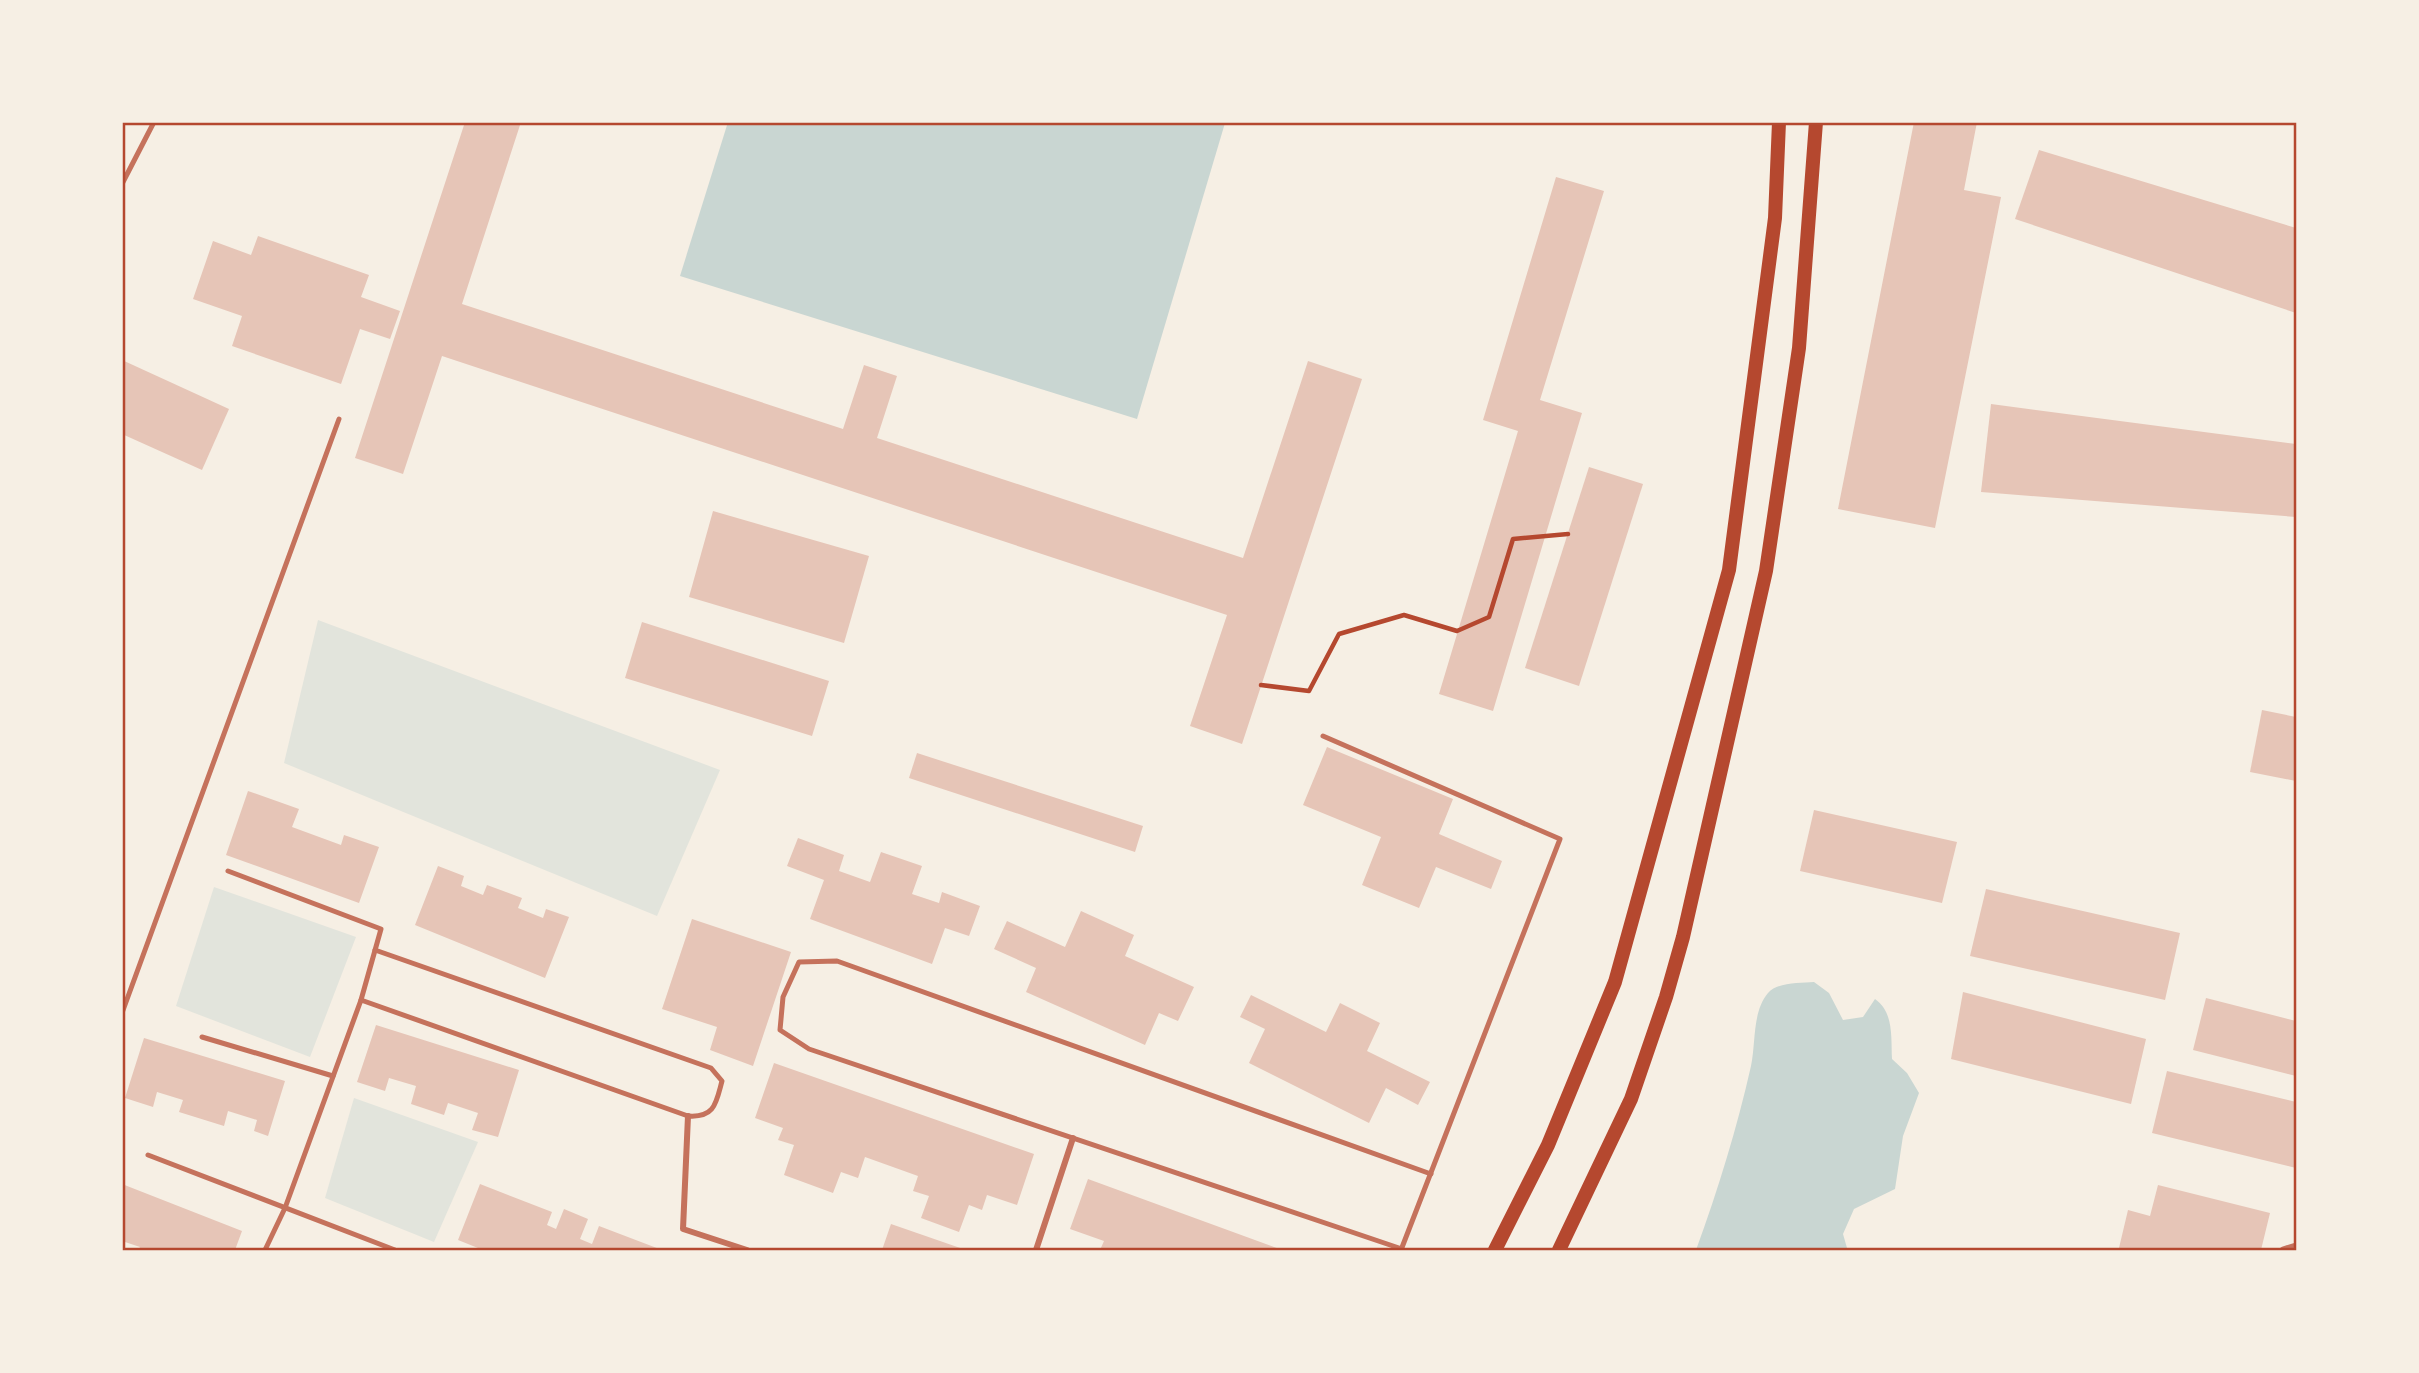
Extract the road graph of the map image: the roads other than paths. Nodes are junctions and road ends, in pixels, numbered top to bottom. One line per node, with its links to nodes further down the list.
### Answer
1 (154, 122): 4 (lane)
2 (1779, 122): 24 (main road)
3 (1816, 122): 25 (main road)
4 (122, 184)
5 (339, 419): 10 (lane)
6 (1323, 736): 16 (lane)
7 (228, 871): 8 (lane)
8 (375, 950): 9 (lane); 13 (lane)
9 (361, 1000): 12 (lane); 13 (lane)
10 (122, 1013)
11 (202, 1037): 12 (lane)
12 (333, 1076): 17 (lane)
13 (688, 1116): 22 (street)
14 (1073, 1138): 16 (lane); 19 (lane); 23 (street)
15 (148, 1154): 17 (lane)
16 (1431, 1174): 19 (lane)
17 (285, 1208): 20 (lane); 21 (lane)
18 (2297, 1246): 26 (street)
19 (1402, 1250)
20 (265, 1251)
21 (395, 1251)
22 (747, 1251)
23 (1036, 1251)
24 (1495, 1251)
25 (1559, 1251)
26 (2283, 1251)

